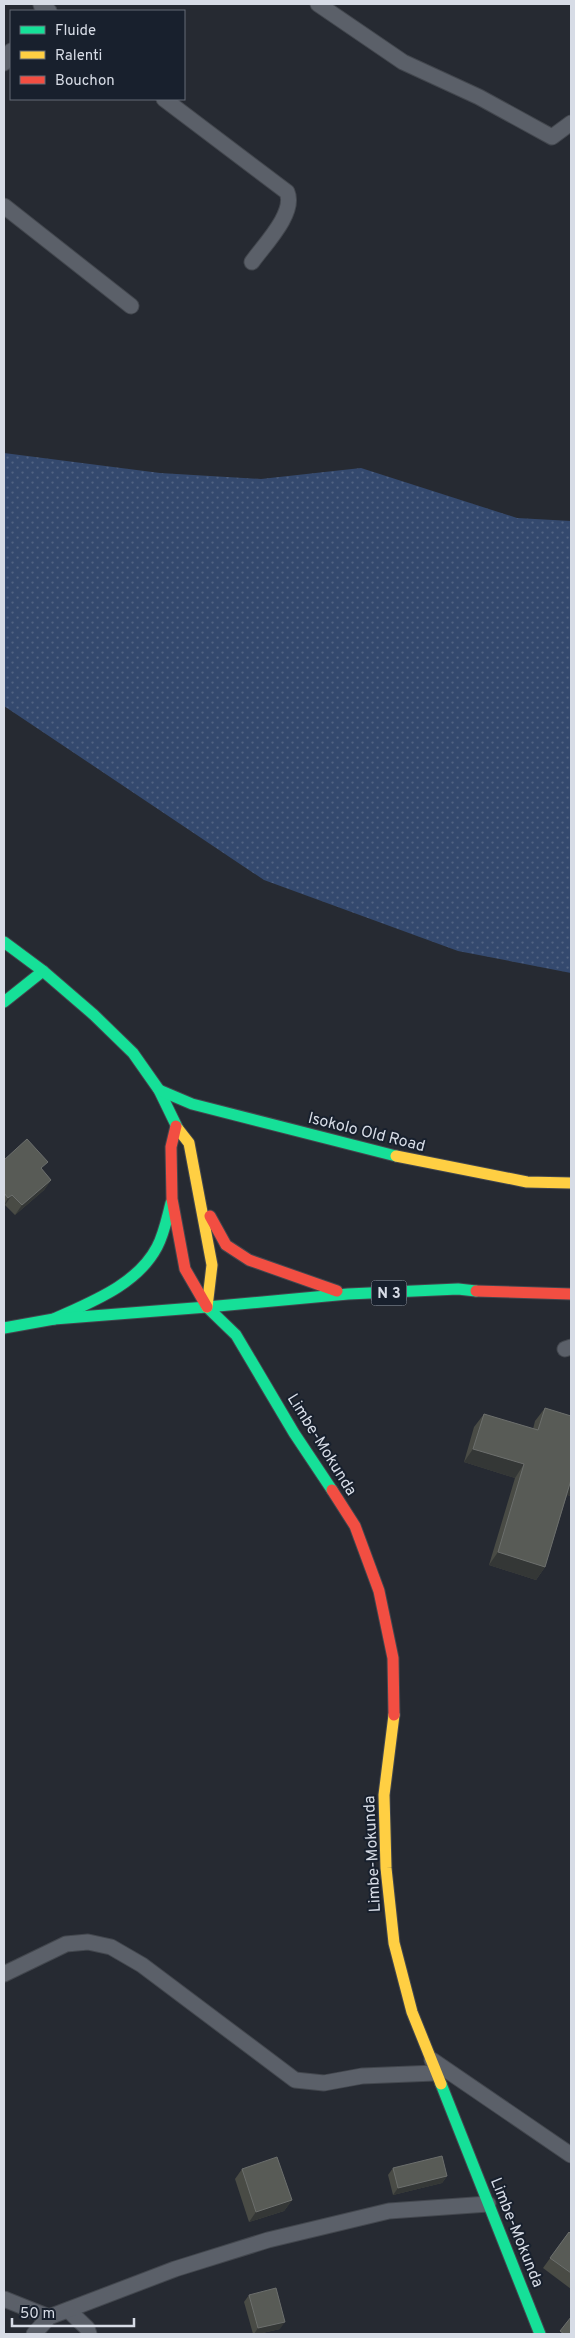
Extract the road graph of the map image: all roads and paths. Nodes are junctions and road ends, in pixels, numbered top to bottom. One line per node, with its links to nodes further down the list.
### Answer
1 (318, 4): 3 (street)
2 (165, 100): 5 (street)
3 (571, 123)
4 (4, 206): 6 (street)
5 (252, 262)
6 (131, 306)
7 (4, 942): 8 (main road)
8 (43, 971): 9 (main road); 10 (main road)
9 (4, 1002)
10 (159, 1090): 11 (main road); 12 (main road, Isokolo Old Road)
11 (176, 1126): 13 (main road); 14 (main road)
12 (571, 1183)
13 (200, 1197): 15 (main road); 17 (main road)
14 (172, 1199): 17 (main road, Limbe-Mokunda); 18 (main road)
15 (348, 1294): 16 (main road, N 3); 17 (main road, N 3)
16 (571, 1294)
17 (207, 1307): 18 (main road); 21 (main road, Limbe-Mokunda)
18 (54, 1319): 19 (main road)
19 (4, 1328)
20 (4, 1974): 22 (street)
21 (430, 2059): 22 (main road, Limbe-Mokunda); 23 (street)
22 (436, 2073): 24 (main road, Limbe-Mokunda)
23 (571, 2155)
24 (488, 2204): 26 (street); 30 (main road, Limbe-Mokunda)
25 (4, 2299): 27 (street)
26 (68, 2310): 27 (street); 29 (street)
27 (48, 2317): 28 (street)
28 (34, 2334)
29 (89, 2334)
30 (540, 2334)

